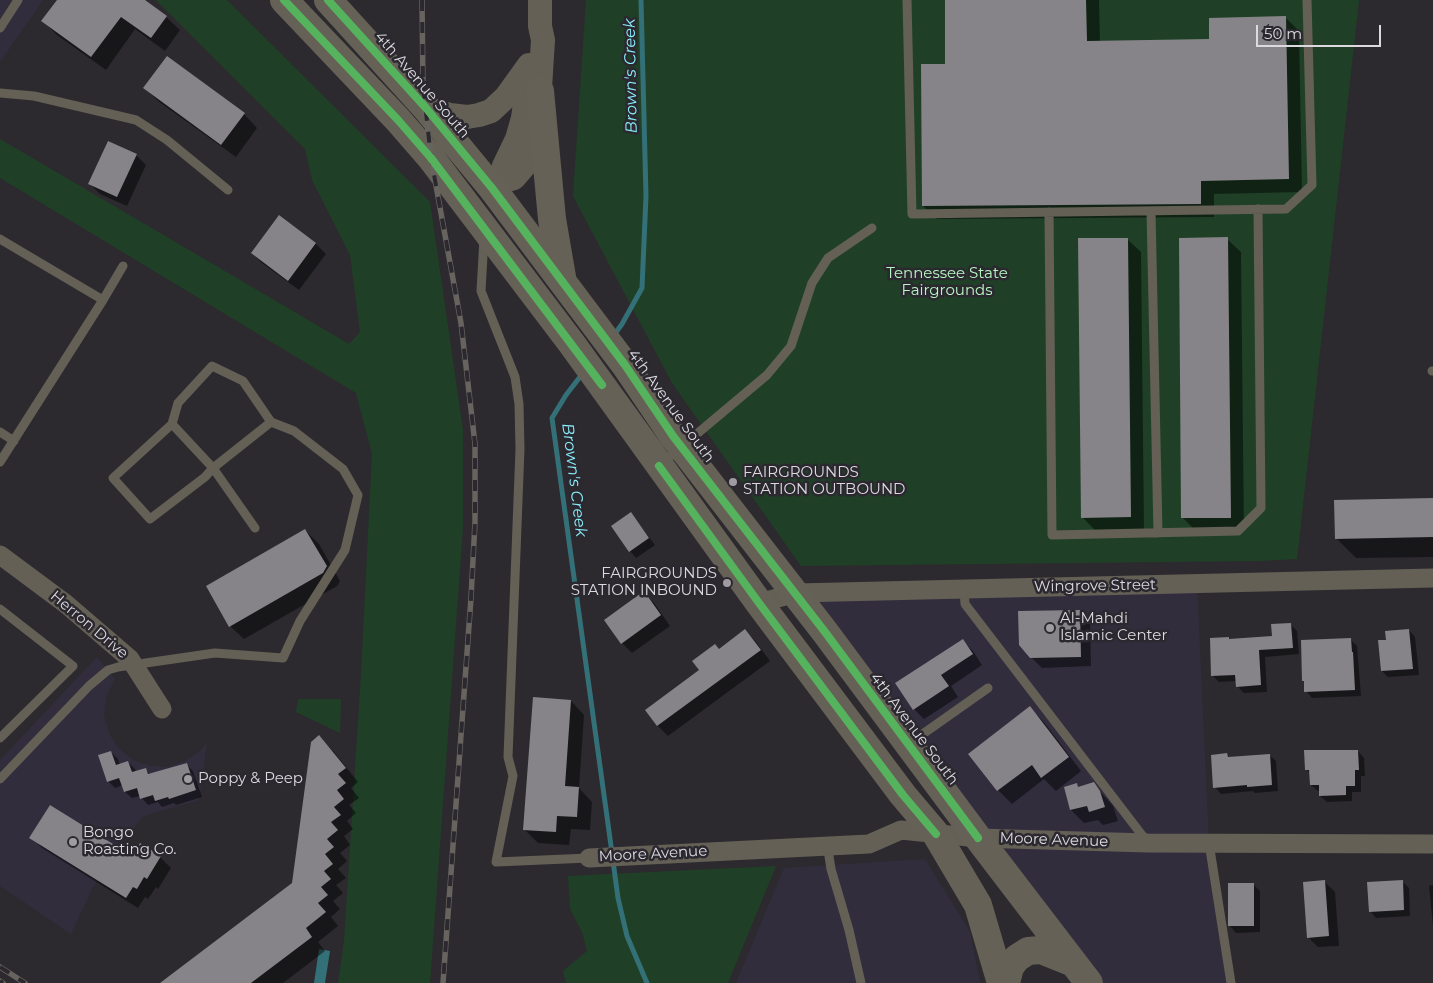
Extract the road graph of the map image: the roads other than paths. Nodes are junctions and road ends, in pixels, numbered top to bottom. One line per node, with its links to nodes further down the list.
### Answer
1 (18, 0): 8 (lane)
2 (284, 0): 18 (main road)
3 (328, 0): 12 (main road, 4th Avenue South)
4 (540, 0): 7 (street)
5 (906, 0): 17 (lane)
6 (1307, 0): 15 (lane)
7 (540, 26): 9 (street); 10 (street)
8 (0, 28)
9 (529, 65): 12 (street); 13 (street)
10 (540, 91): 13 (street); 22 (main road)
11 (0, 93): 14 (lane)
12 (426, 108): 13 (main road, 4th Avenue South)
13 (495, 186): 18 (street); 22 (main road, 4th Avenue South)
14 (228, 190)
15 (1258, 209): 16 (lane); 33 (lane)
16 (1151, 211): 17 (lane); 33 (lane)
17 (1049, 212): 33 (lane)
18 (477, 219): 30 (main road); 52 (lane)
19 (872, 228): 28 (lane)
20 (0, 239): 23 (lane)
21 (123, 266): 23 (lane)
22 (563, 284): 28 (main road, 4th Avenue South)
23 (103, 300): 27 (lane)
24 (272, 422): 25 (lane); 31 (lane); 40 (lane)
25 (172, 424): 31 (lane); 31 (lane)
26 (0, 432): 27 (lane)
27 (14, 441): 29 (lane)
28 (682, 447): 30 (lane); 37 (main road, 4th Avenue South)
29 (0, 462)
30 (659, 466): 38 (main road)
31 (213, 468): 32 (lane)
32 (255, 528)
33 (1158, 533)
34 (0, 555): 40 (street, Herron Drive)
35 (1433, 578): 36 (street, Wingrove Street)
36 (964, 590): 37 (street, Wingrove Street); 48 (lane)
37 (796, 594): 38 (street, Wingrove Street); 44 (main road, 4th Avenue South)
38 (759, 602): 46 (main road)
39 (0, 609): 43 (lane)
40 (134, 664): 42 (street, Herron Drive); 45 (lane)
41 (988, 688): 44 (lane)
42 (162, 709)
43 (0, 738)
44 (908, 744): 47 (main road, 4th Avenue South)
45 (0, 779)
46 (936, 834): 47 (street, Moore Avenue); 51 (street, Moore Avenue); 55 (main road)
47 (978, 838): 48 (street, Moore Avenue); 53 (main road, 4th Avenue South)
48 (1148, 843): 49 (street, Moore Avenue)
49 (1209, 843): 50 (street, Moore Avenue); 58 (lane)
50 (1433, 844)
51 (831, 845): 52 (street, Moore Avenue); 54 (lane)
52 (589, 858)
53 (1071, 962): 56 (main road); 57 (main road, 4th Avenue South)
54 (861, 983)
55 (1002, 983)
56 (1006, 983)
57 (1089, 983)
58 (1231, 983)

